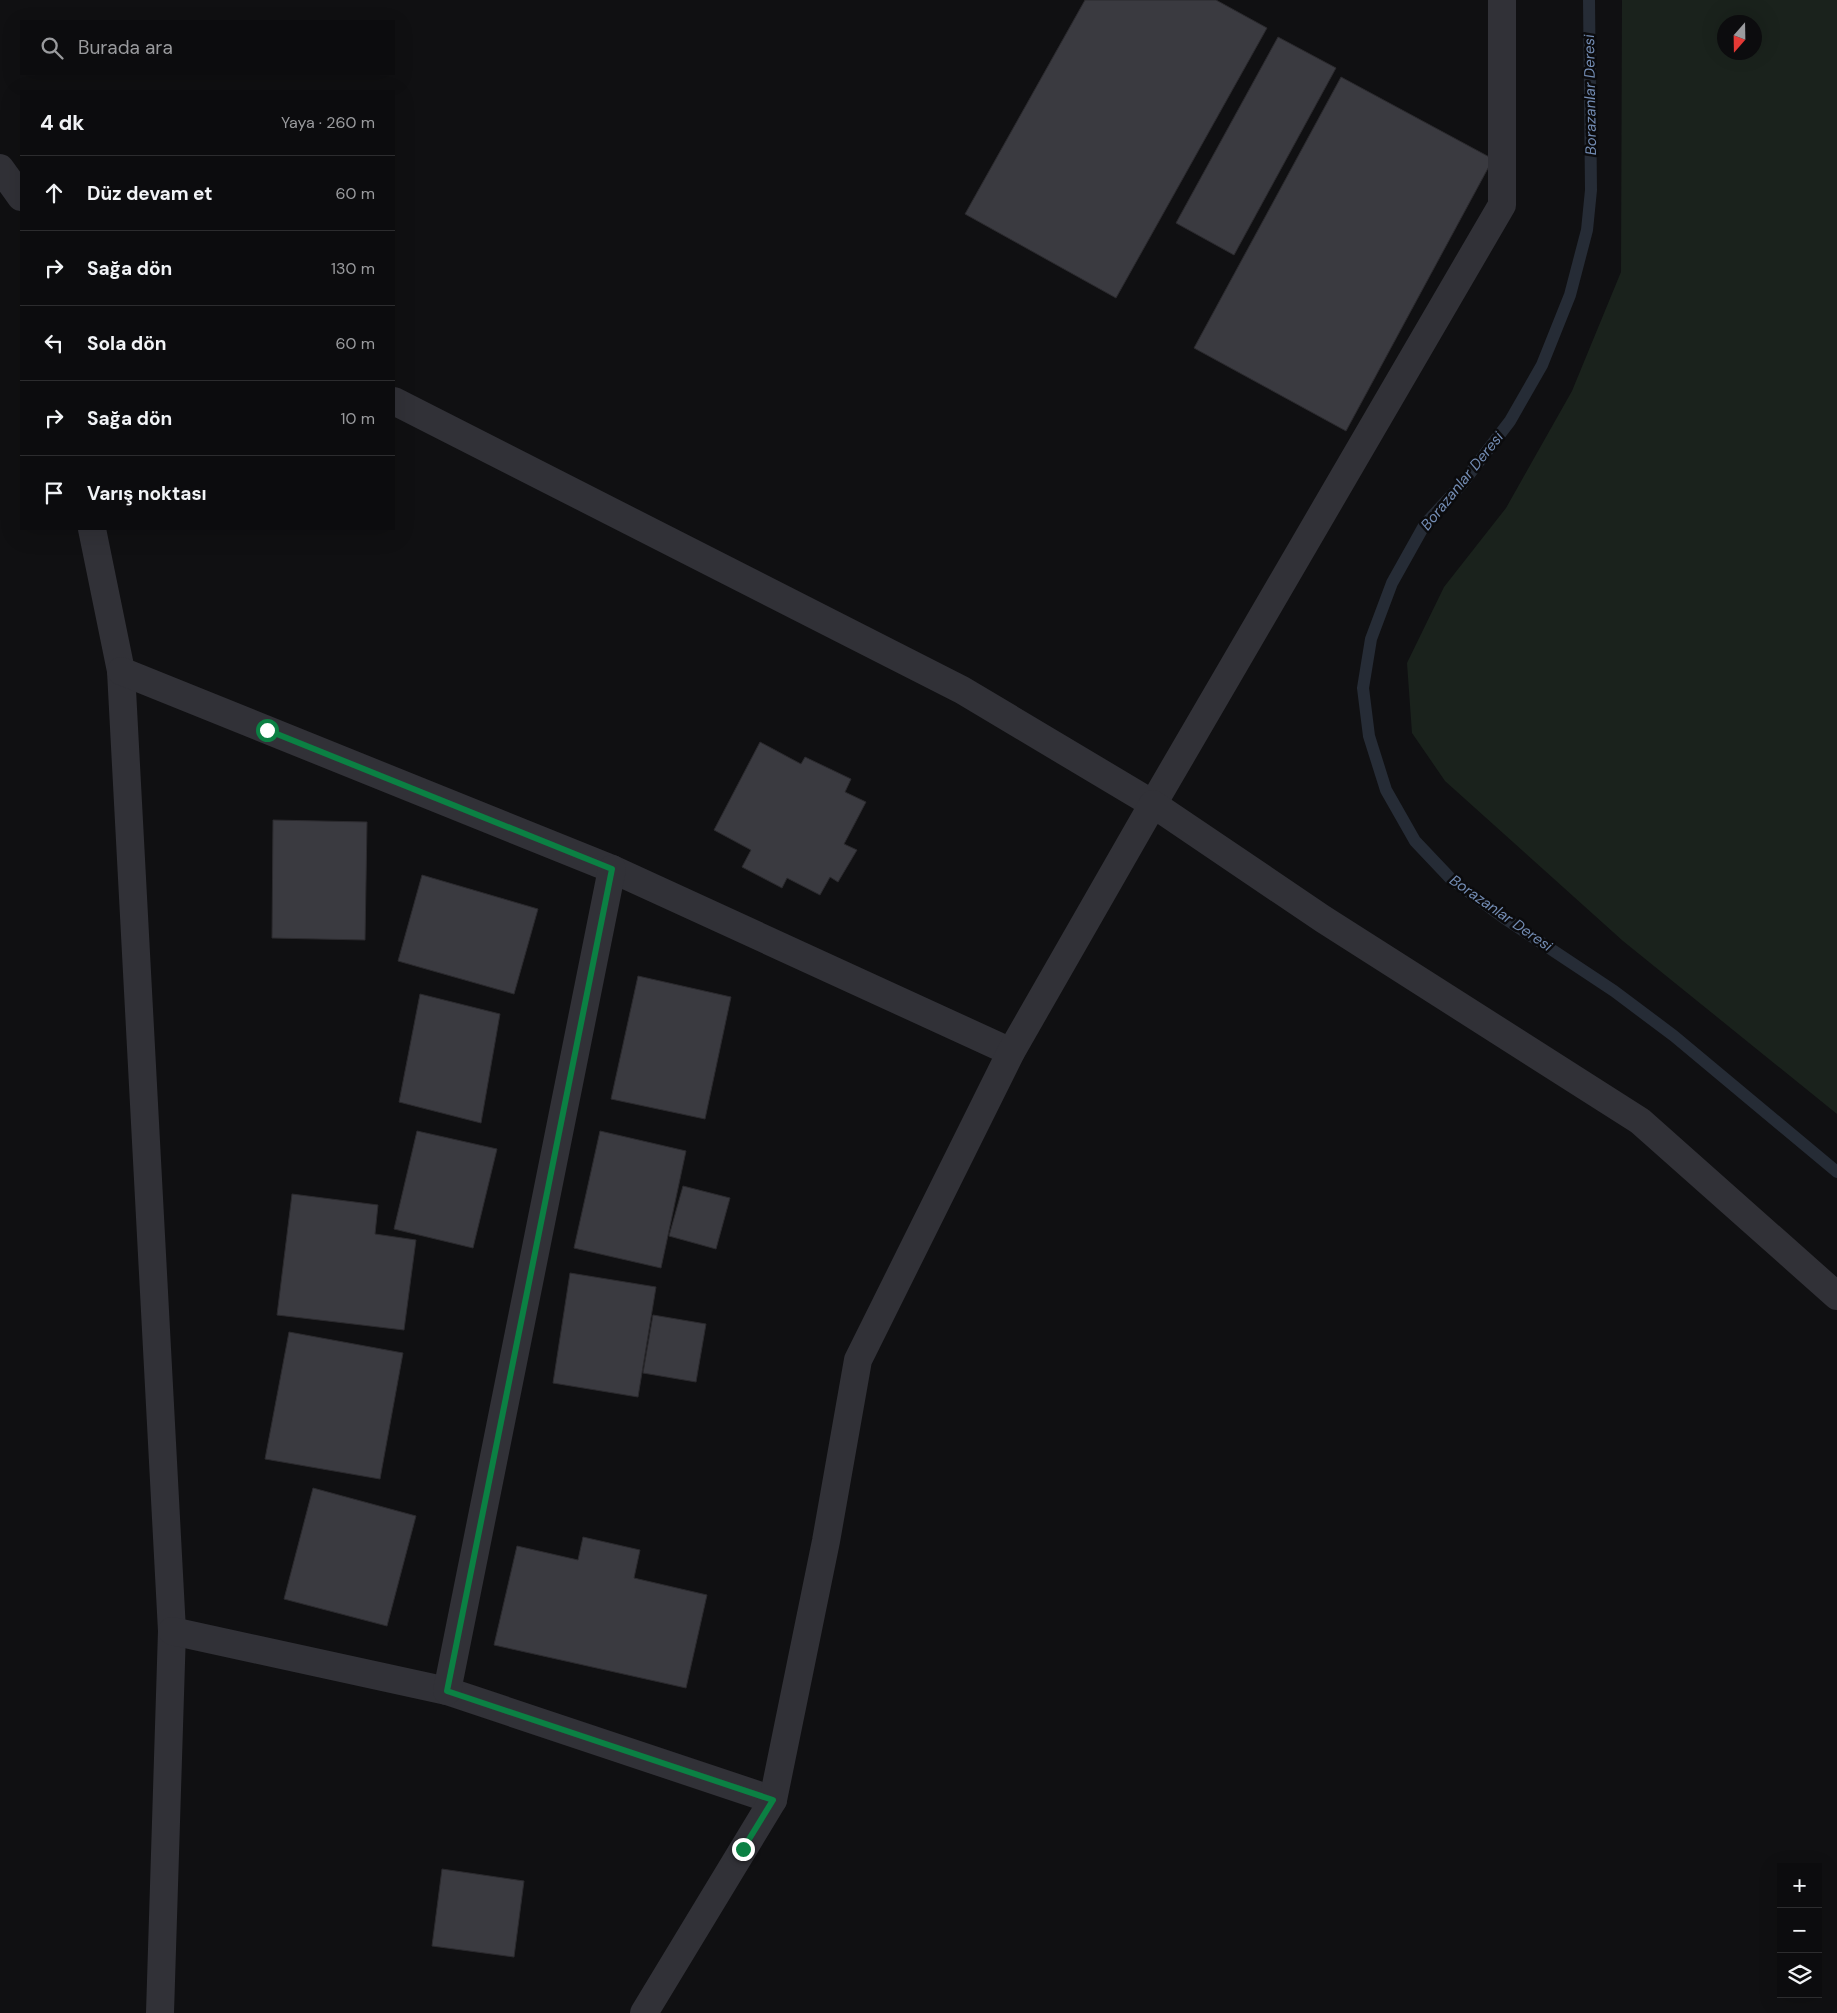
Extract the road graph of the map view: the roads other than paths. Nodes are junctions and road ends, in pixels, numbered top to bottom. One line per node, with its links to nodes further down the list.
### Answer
1 (1502, 0): 7 (street)
2 (0, 168): 3 (street)
3 (20, 196)
4 (395, 402): 7 (street)
5 (92, 530): 6 (street)
6 (121, 671): 8 (street); 11 (street)
7 (1153, 804): 9 (street); 10 (street)
8 (612, 869): 9 (street); 12 (street)
9 (1011, 1052): 13 (street)
10 (1837, 1296)
11 (172, 1631): 12 (street); 14 (street)
12 (447, 1691): 13 (street)
13 (773, 1800): 15 (street)
14 (160, 2013)
15 (644, 2013)

